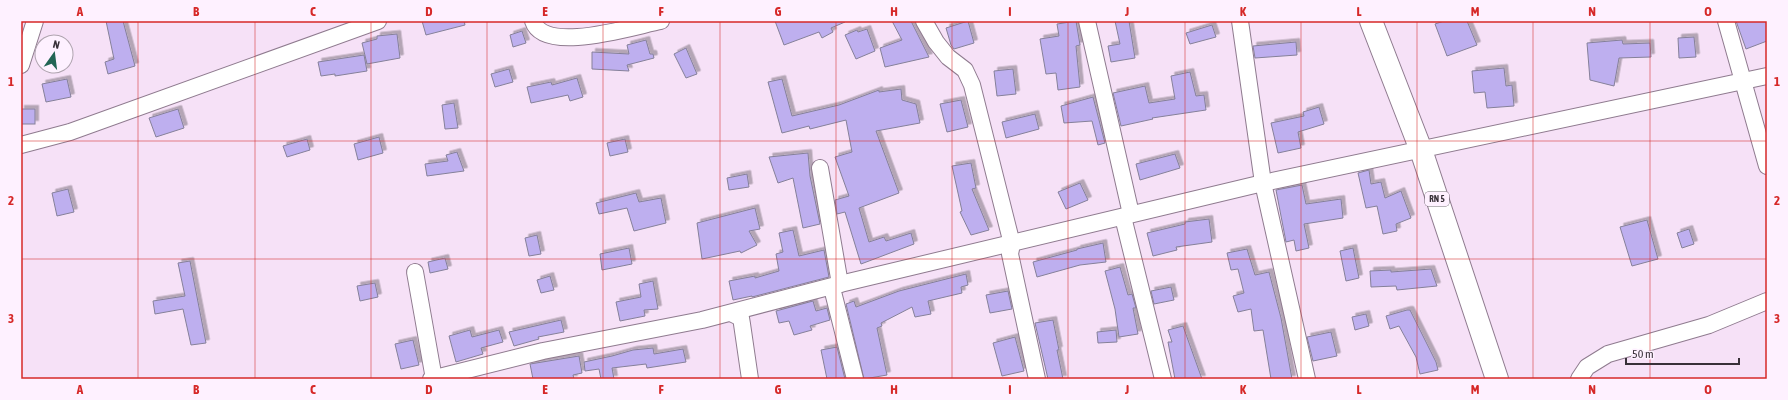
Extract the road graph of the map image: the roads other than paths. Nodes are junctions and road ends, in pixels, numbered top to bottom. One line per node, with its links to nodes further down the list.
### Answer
1 (35, 21): 10 (street)
2 (378, 21): 13 (street)
3 (533, 21): 4 (street)
4 (661, 21)
5 (924, 21): 19 (street)
6 (1087, 21): 18 (street)
7 (1240, 21): 17 (street)
8 (1371, 21): 14 (main road, RN 5 / RN 5)
9 (1726, 21): 12 (street)
10 (21, 65)
11 (1767, 76): 12 (street)
12 (1742, 82): 14 (street); 15 (street)
13 (21, 144)
14 (1421, 150): 17 (street); 30 (main road, RN 5 / RN 5)
15 (1767, 166)
16 (820, 168): 21 (street)
17 (1263, 183): 18 (street); 29 (street)
18 (1127, 215): 19 (street); 28 (street)
19 (1012, 244): 21 (street); 27 (street)
20 (414, 272): 24 (street)
21 (836, 286): 23 (street); 26 (street)
22 (1767, 301): 31 (street)
23 (731, 313): 24 (street); 25 (street)
24 (433, 379)
25 (750, 379)
26 (855, 379)
27 (1036, 379)
28 (1163, 379)
29 (1307, 379)
30 (1497, 379)
31 (1579, 379)

